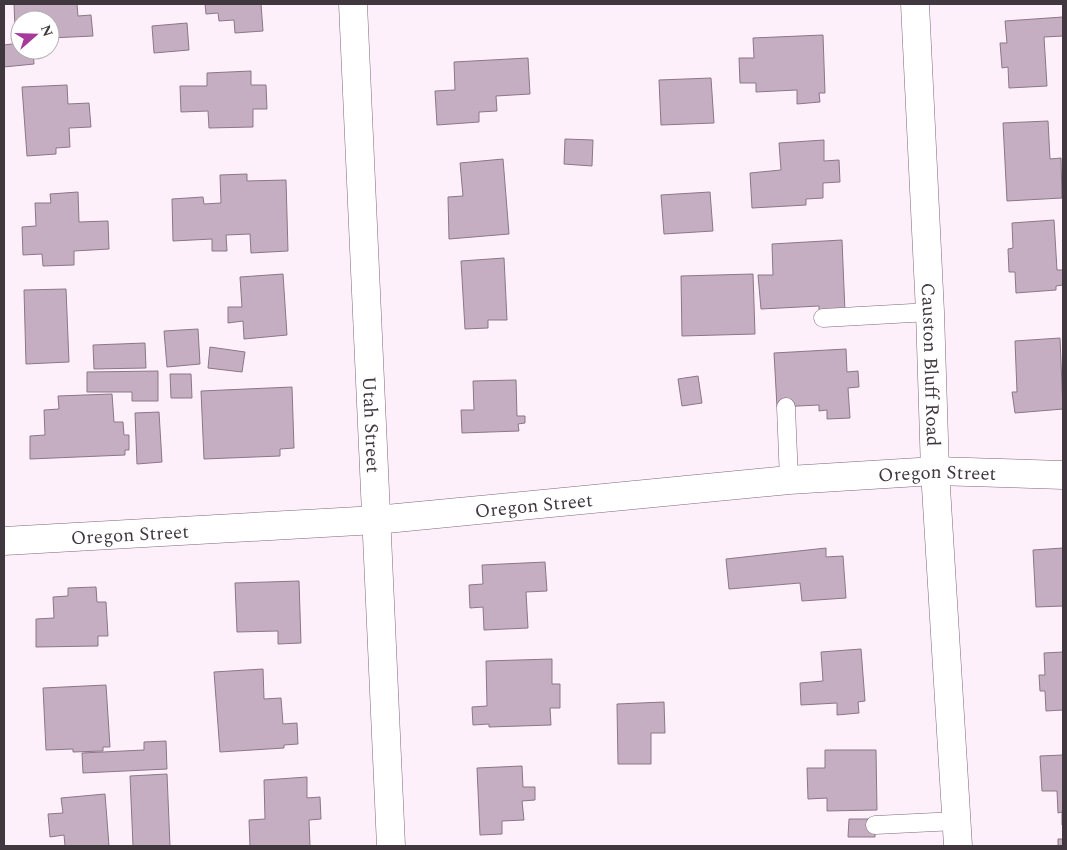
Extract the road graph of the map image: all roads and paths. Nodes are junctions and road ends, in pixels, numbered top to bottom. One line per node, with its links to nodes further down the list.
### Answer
1 (353, 4): 9 (street, Utah Street)
2 (915, 4): 3 (street, Causton Bluff Road)
3 (930, 312): 4 (lane); 6 (street, Causton Bluff Road)
4 (823, 318)
5 (786, 407): 8 (lane)
6 (935, 471): 7 (street, Oregon Street); 8 (street, Oregon Street); 12 (street, Causton Bluff Road)
7 (1063, 474)
8 (789, 480): 9 (street, Oregon Street)
9 (376, 520): 10 (street, Oregon Street); 13 (street, Utah Street)
10 (4, 541)
11 (875, 825): 12 (lane)
12 (957, 833)
13 (391, 846)

